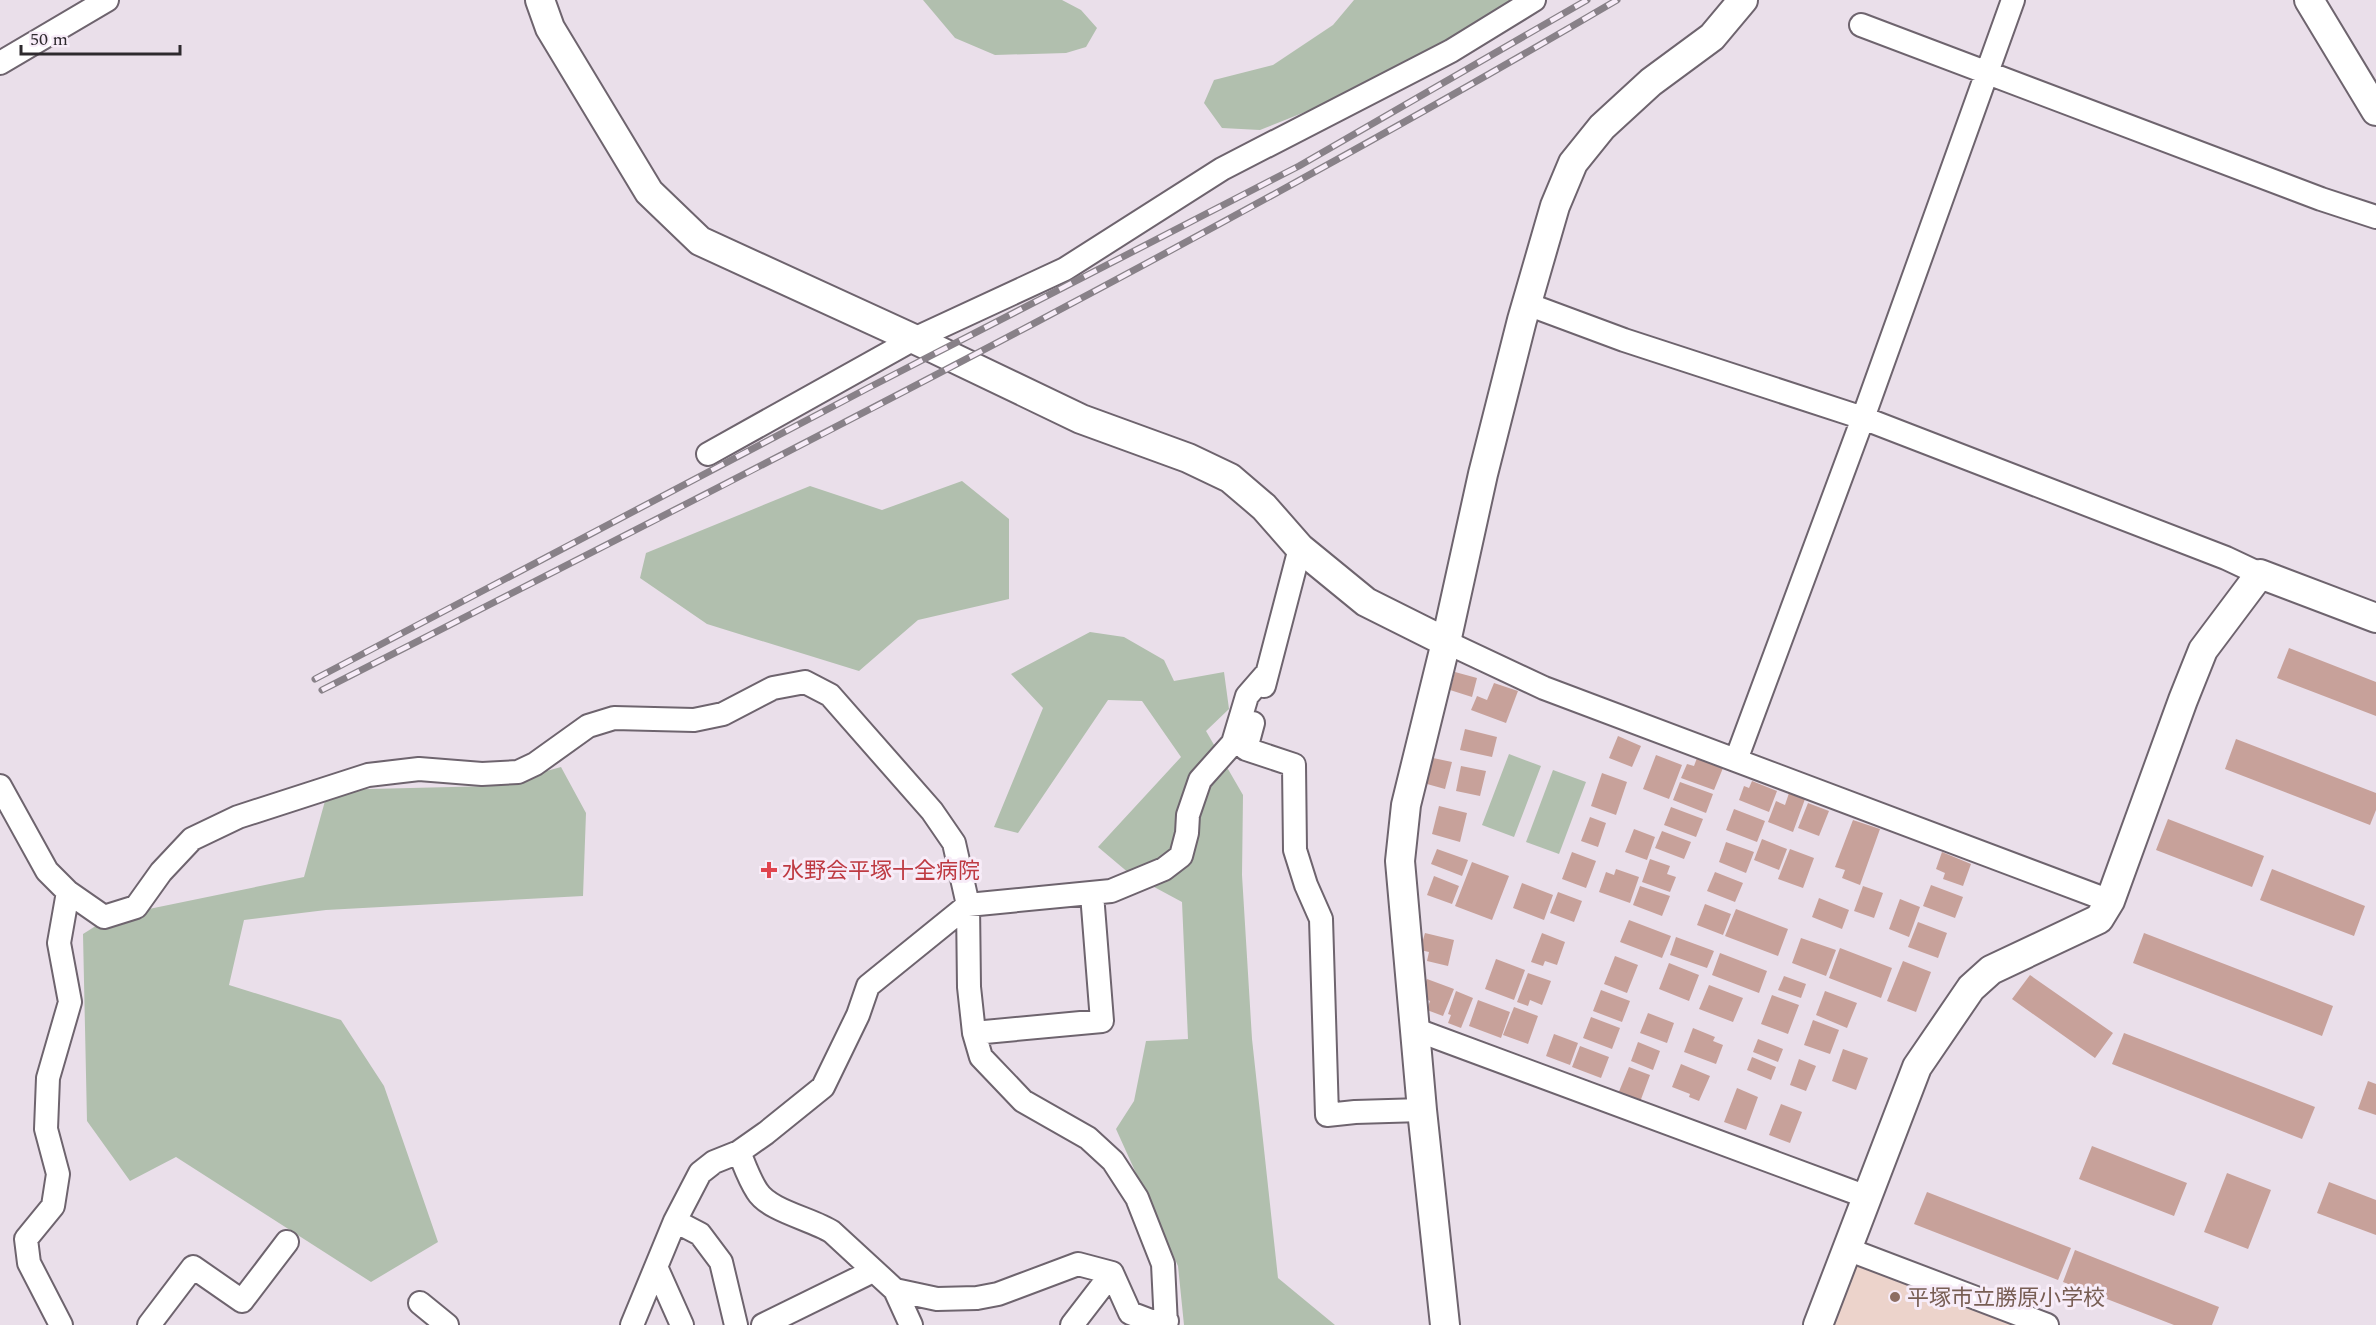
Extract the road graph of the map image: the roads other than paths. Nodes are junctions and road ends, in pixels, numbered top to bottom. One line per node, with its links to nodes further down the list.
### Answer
1 (107, 0): 8 (street)
2 (540, 0): 13 (street)
3 (1534, 0): 13 (street)
4 (1743, 0): 12 (street)
5 (2013, 0): 9 (street)
6 (2309, 0): 10 (street)
7 (1861, 25): 9 (street)
8 (0, 63)
9 (1986, 73): 11 (street); 14 (street)
10 (2376, 111)
11 (2376, 217)
12 (1527, 304): 14 (street); 19 (street)
13 (914, 339): 15 (street); 16 (street)
14 (1863, 418): 17 (street); 21 (street)
15 (708, 454)
16 (1300, 548): 19 (street); 20 (street)
17 (2260, 574): 18 (street); 25 (street)
18 (2376, 618)
19 (1446, 642): 21 (street); 27 (street)
20 (1267, 673): 24 (street); 29 (street)
21 (1736, 760): 25 (street)
22 (0, 786): 23 (street)
23 (68, 892): 26 (street); 41 (street)
24 (1092, 894): 26 (street); 28 (street)
25 (2110, 901): 31 (street)
26 (968, 905): 28 (street); 30 (street)
27 (1414, 1029): 29 (street); 31 (street)
28 (974, 1033): 40 (street)
29 (1422, 1110): 50 (street)
30 (738, 1152): 32 (street); 36 (street)
31 (1867, 1197): 34 (street)
32 (675, 1221): 35 (street); 46 (street)
33 (287, 1242): 42 (street)
34 (1847, 1248): 51 (street); 52 (street)
35 (657, 1269): 44 (street); 45 (street)
36 (873, 1271): 38 (street); 47 (street)
37 (1112, 1273): 38 (street); 40 (street); 49 (street)
38 (895, 1290): 48 (street)
39 (420, 1303): 43 (street)
40 (1167, 1323)
41 (61, 1325)
42 (149, 1325)
43 (447, 1325)
44 (632, 1325)
45 (682, 1325)
46 (736, 1325)
47 (763, 1325)
48 (911, 1325)
49 (1072, 1325)
50 (1445, 1325)
51 (1818, 1325)
52 (2047, 1325)

